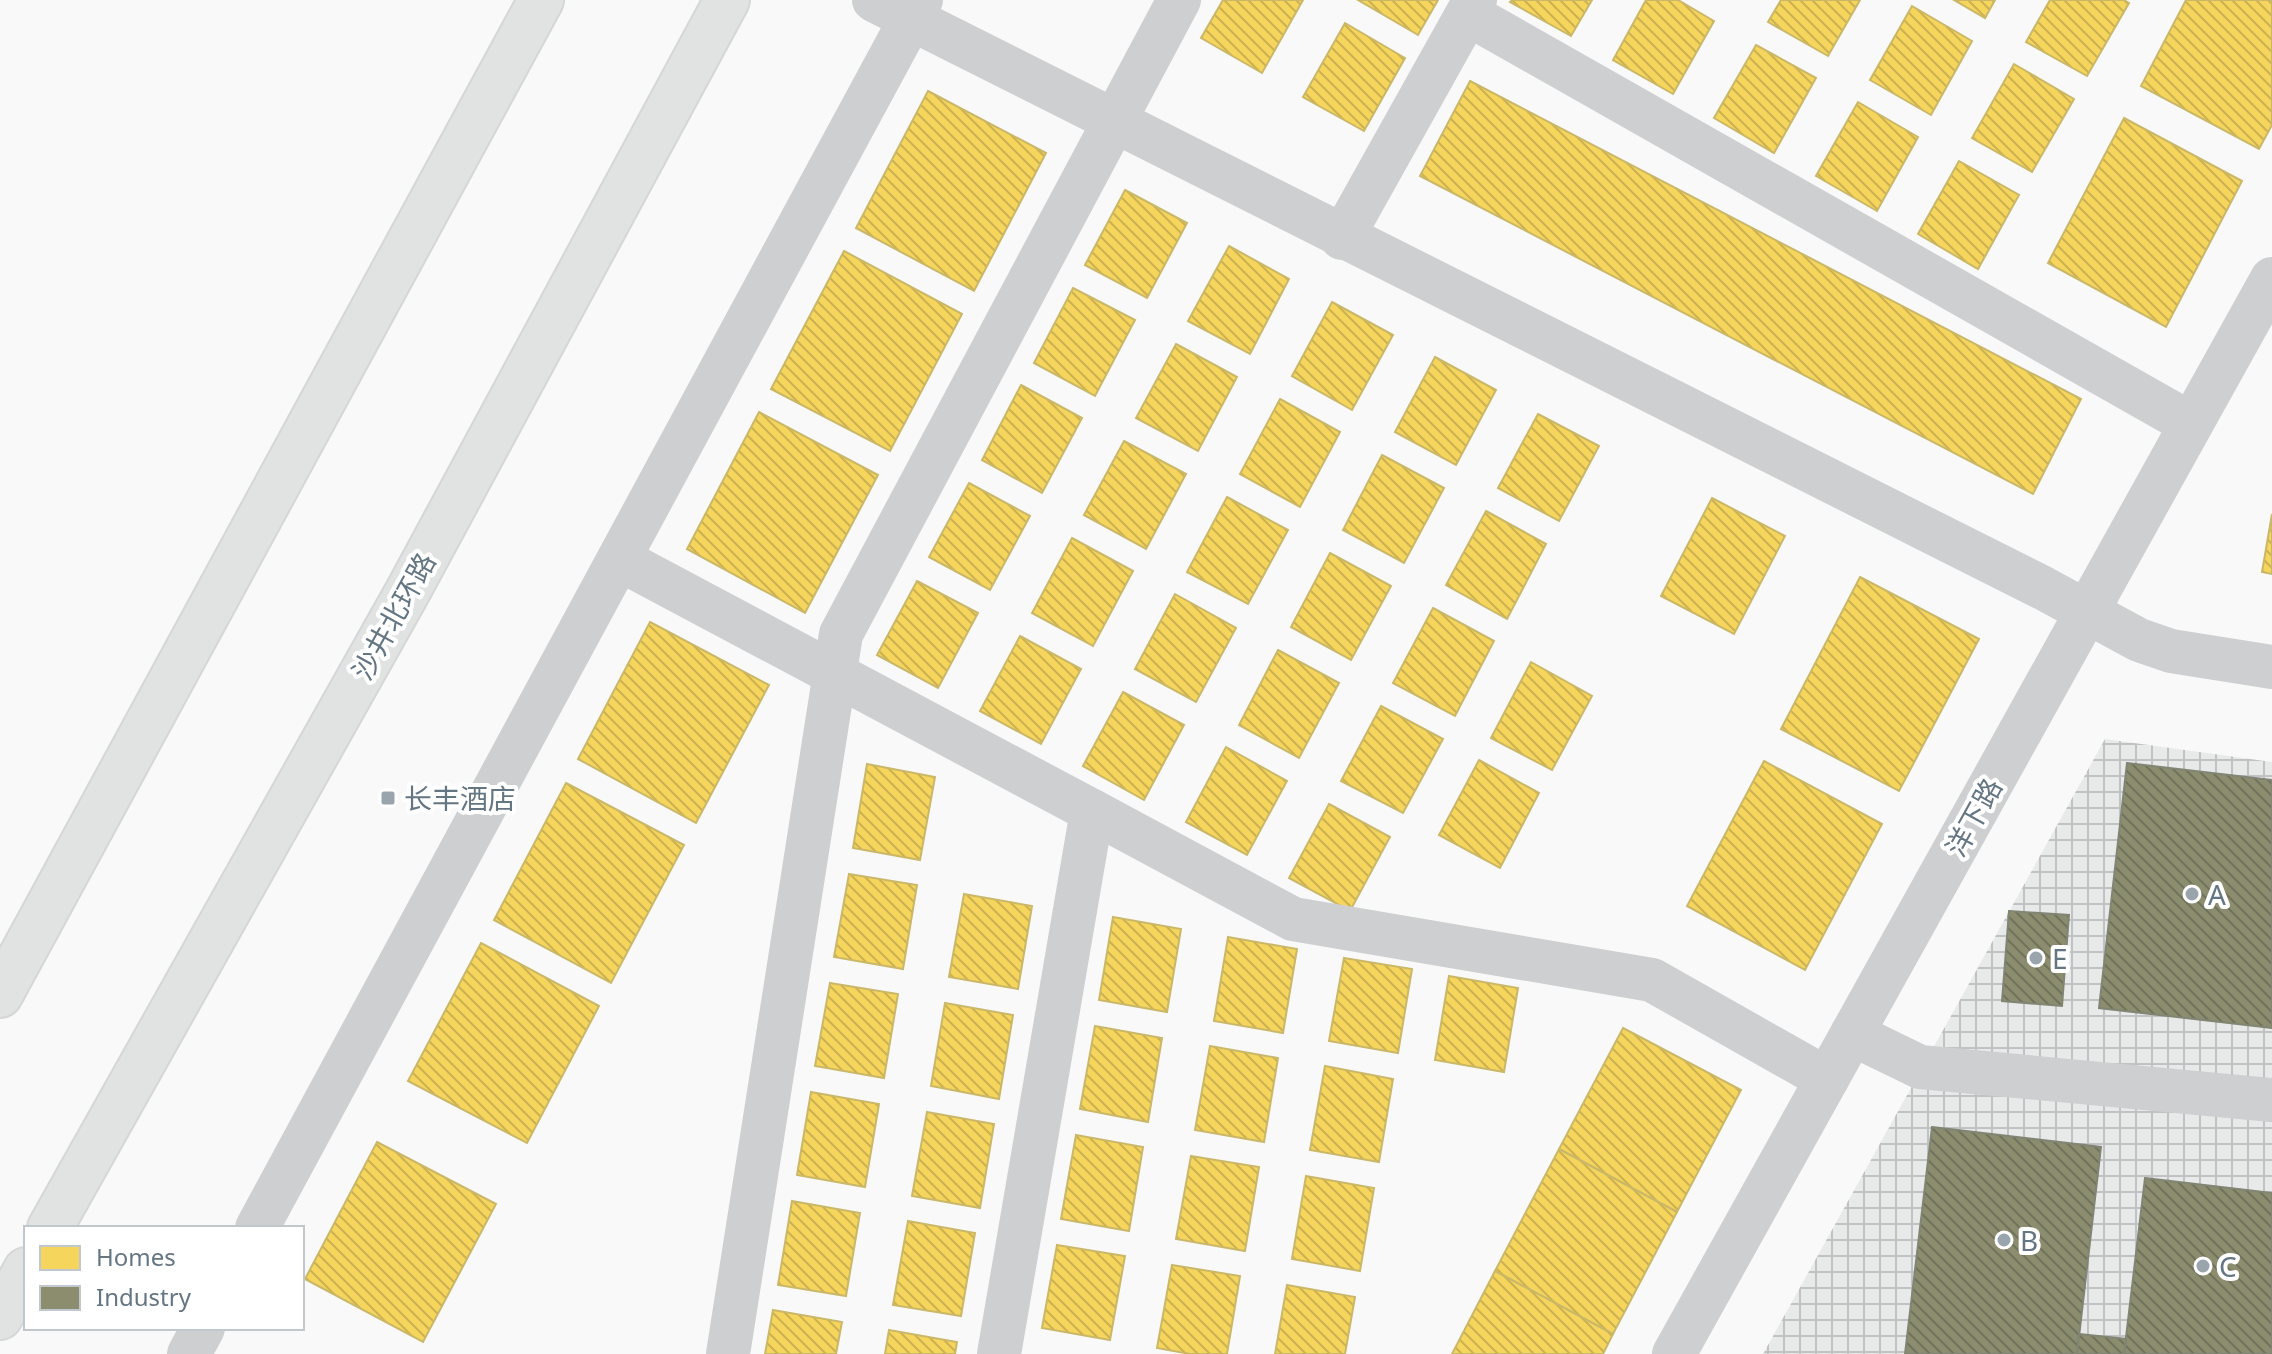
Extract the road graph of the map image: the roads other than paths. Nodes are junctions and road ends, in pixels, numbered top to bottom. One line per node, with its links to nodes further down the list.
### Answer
1 (541, 0): 15 (main road)
2 (727, 0): 19 (main road, 沙井北环路)
3 (1179, 0): 6 (street)
4 (902, 6): 6 (street); 10 (street)
5 (1471, 7): 7 (street); 9 (street)
6 (1114, 121): 7 (street); 13 (street)
7 (1342, 238): 11 (street)
8 (2272, 279): 9 (street, 洋下路)
9 (2191, 424): 11 (street, 洋下路)
10 (619, 559): 13 (street); 20 (street)
11 (2087, 612): 12 (street); 16 (street, 洋下路)
12 (2272, 667)
13 (835, 674): 14 (street); 25 (street)
14 (1092, 811): 17 (street); 26 (street)
15 (0, 995)
16 (1852, 1034): 17 (street, 洋下路); 18 (street)
17 (1827, 1079): 27 (street, 洋下路)
18 (2272, 1100)
19 (51, 1226)
20 (258, 1226)
21 (24, 1274): 22 (main road)
22 (0, 1317)
23 (202, 1330): 24 (street)
24 (189, 1354)
25 (728, 1354)
26 (999, 1354)
27 (1674, 1354)

